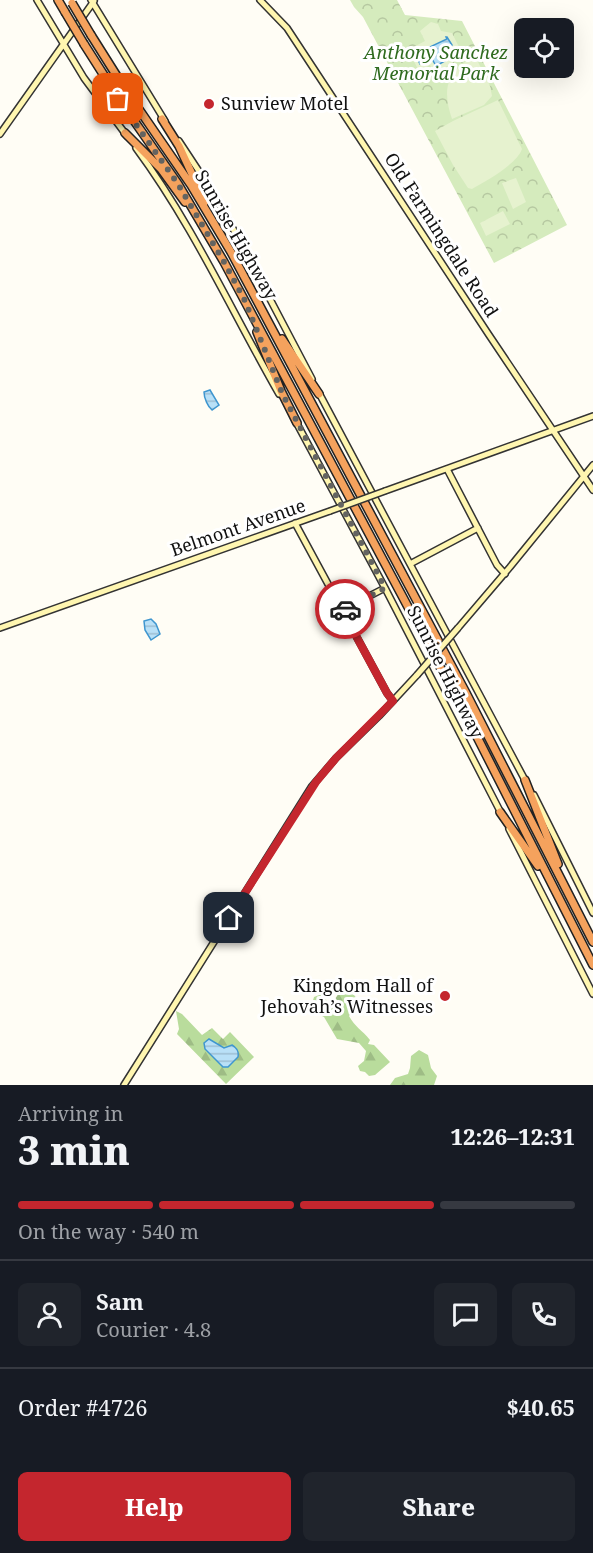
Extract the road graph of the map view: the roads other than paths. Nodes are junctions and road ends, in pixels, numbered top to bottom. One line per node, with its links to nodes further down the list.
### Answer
1 (37, 0): 6 (main road, Sunrise Highway)
2 (58, 0): 10 (highway, Sunrise Highway, bridge)
3 (260, 0): 17 (main road, Old Farmingdale Road)
4 (71, 1): 11 (highway, Sunrise Highway, bridge)
5 (92, 1): 6 (main road); 7 (main road, Sunrise Highway)
6 (63, 43): 8 (main road, Sunrise Highway); 9 (main road)
7 (162, 119): 11 (highway); 14 (main road, Sunrise Highway)
8 (125, 133): 10 (highway); 16 (main road, Sunrise Highway)
9 (0, 134)
10 (199, 217): 12 (highway, Sunrise Highway)
11 (212, 219): 13 (highway, Sunrise Highway)
12 (245, 301): 16 (highway); 33 (highway, Sunrise Highway)
13 (263, 313): 14 (highway); 32 (highway, Sunrise Highway)
14 (320, 394): 24 (main road, Sunrise Highway)
15 (593, 416): 17 (main road, Belmont Avenue)
16 (297, 423): 26 (main road, Sunrise Highway)
17 (553, 431): 19 (main road, Belmont Avenue); 20 (main road, Old Farmingdale Road)
18 (593, 465): 20 (main road)
19 (447, 469): 22 (main road, Belmont Avenue, bridge); 23 (main road)
20 (584, 476): 21 (main road, Old Farmingdale Road); 25 (main road)
21 (593, 490)
22 (295, 523): 27 (main road); 28 (main road, Belmont Avenue)
23 (478, 528): 24 (main road); 25 (main road)
24 (410, 564): 30 (main road, Sunrise Highway)
25 (505, 574): 29 (main road, bridge)
26 (385, 588): 27 (main road); 31 (main road, Sunrise Highway)
27 (342, 610): 29 (main road)
28 (0, 628)
29 (393, 701): 38 (main road)
30 (525, 780): 32 (highway); 34 (main road, Sunrise Highway)
31 (500, 812): 33 (highway); 37 (main road, Sunrise Highway)
32 (569, 894): 35 (highway, Sunrise Highway)
33 (558, 896): 36 (highway, Sunrise Highway)
34 (593, 913)
35 (593, 942)
36 (593, 965)
37 (593, 994)
38 (124, 1085)

